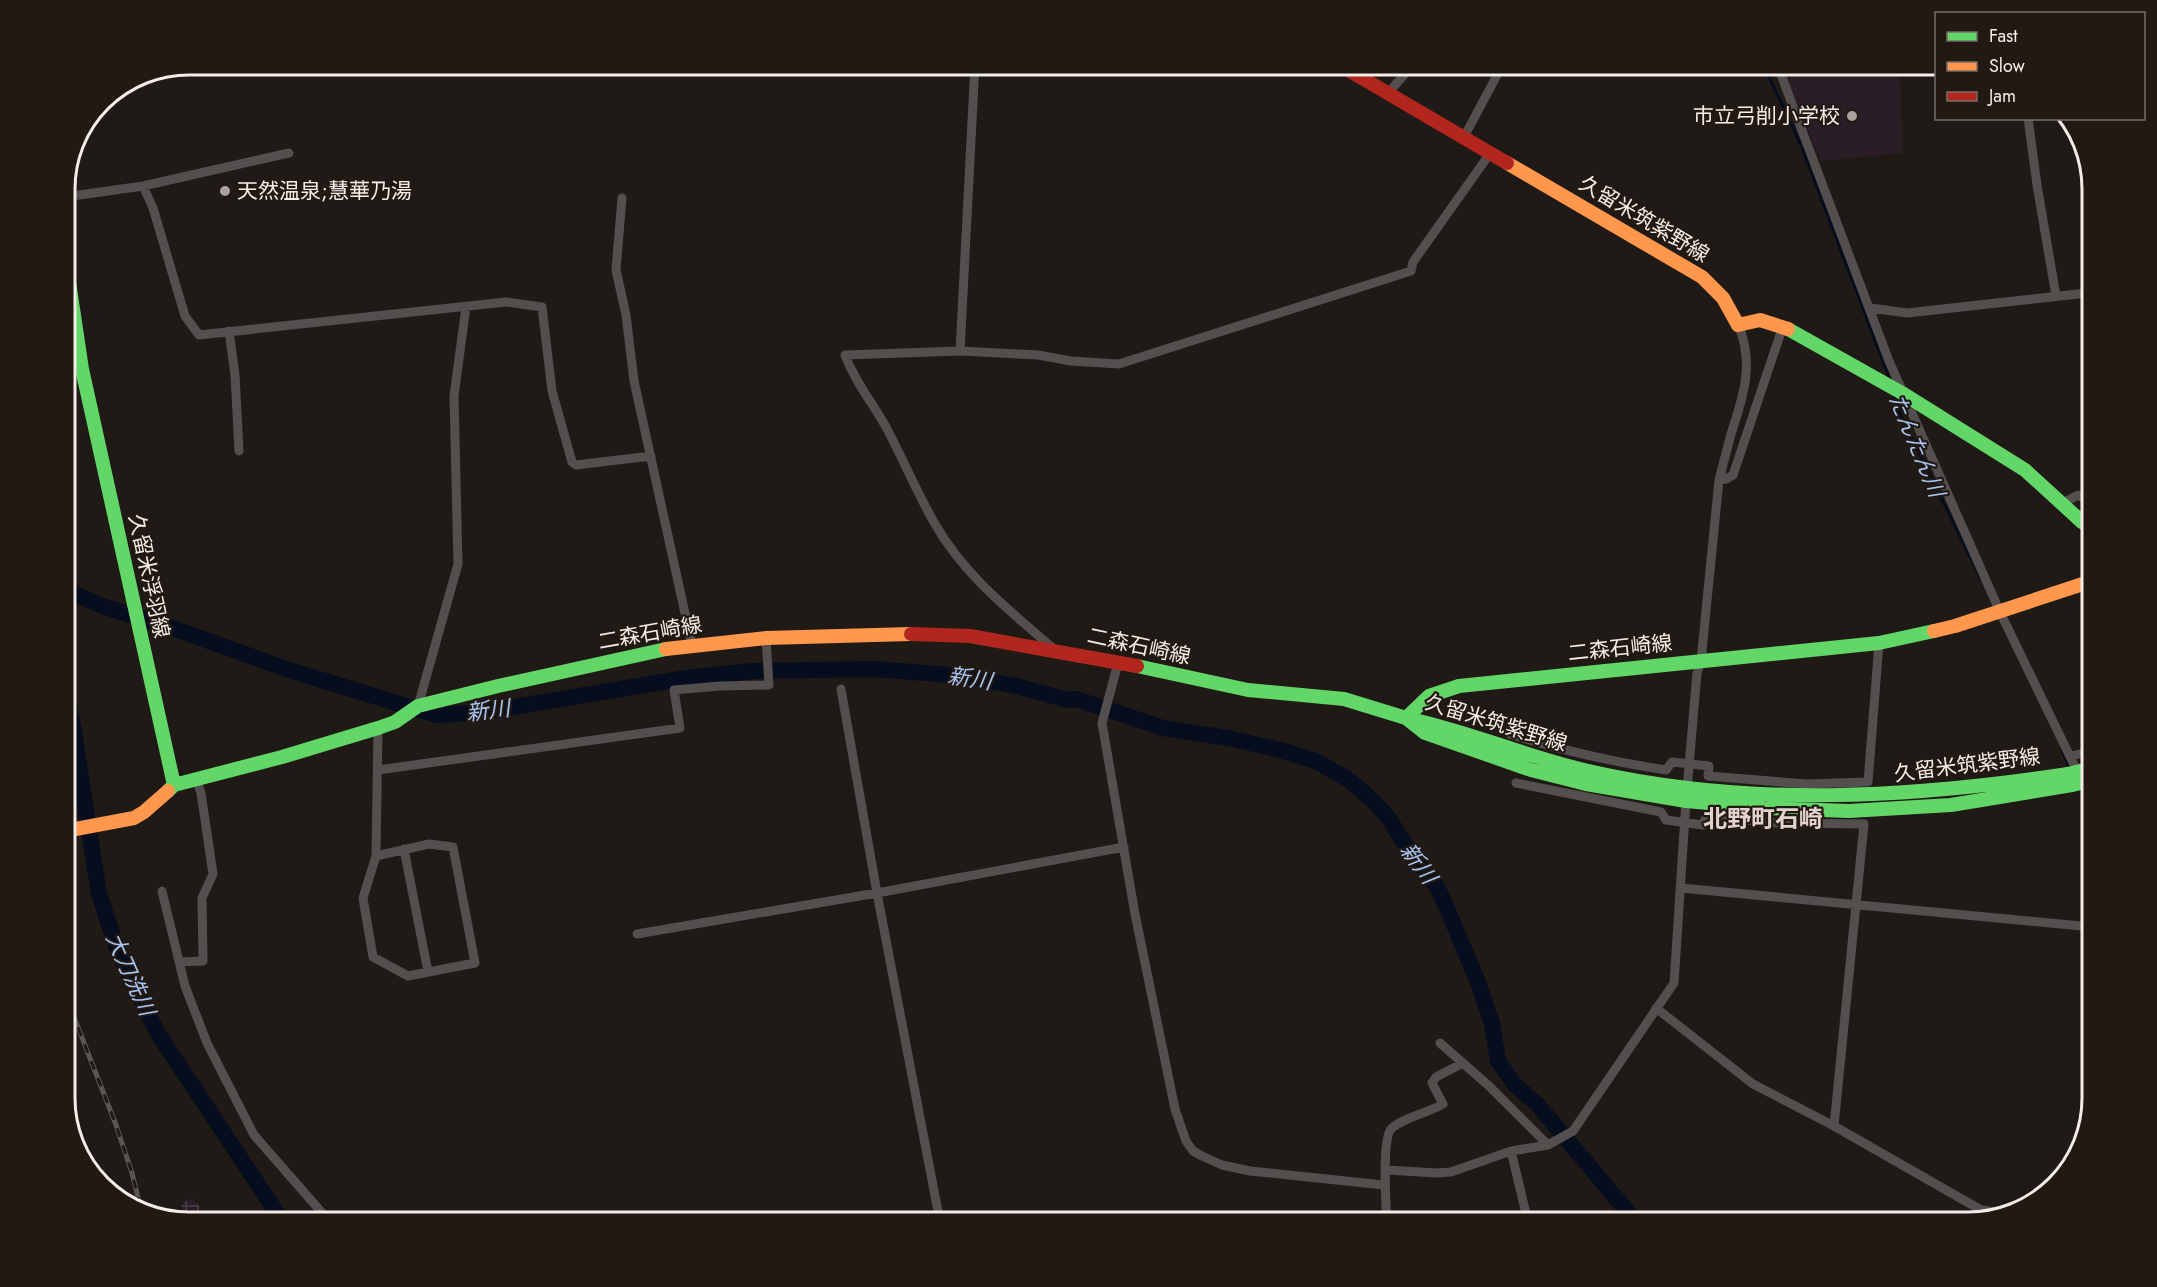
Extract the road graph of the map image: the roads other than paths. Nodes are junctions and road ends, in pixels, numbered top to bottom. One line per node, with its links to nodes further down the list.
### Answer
1 (974, 75): 22 (street)
2 (1357, 75): 6 (main road, 久留米筑紫野線)
3 (1404, 75): 6 (street)
4 (1497, 75): 8 (street)
5 (1781, 75): 17 (street)
6 (1388, 93): 8 (main road, 久留米筑紫野線)
7 (2028, 120): 15 (street)
8 (1464, 137): 9 (main road, 久留米筑紫野線)
9 (1491, 152): 18 (main road, 久留米筑紫野線); 22 (street)
10 (289, 153): 11 (street)
11 (143, 186): 12 (street); 21 (street)
12 (75, 195)
13 (622, 198): 25 (street)
14 (2082, 293): 15 (street)
15 (2056, 296): 17 (street)
16 (466, 307): 21 (street); 25 (street); 39 (street)
17 (1871, 308): 23 (street)
18 (1738, 325): 19 (main road); 26 (street)
19 (1783, 326): 23 (main road); 26 (street)
20 (75, 327): 53 (main road, 久留米浮羽線)
21 (229, 331): 24 (street)
22 (960, 351): 35 (street)
23 (1903, 393): 28 (main road); 31 (street)
24 (239, 451)
25 (651, 456): 34 (street)
26 (1719, 480): 36 (street)
27 (2082, 497): 28 (street)
28 (2063, 503): 29 (main road)
29 (2082, 522)
30 (2082, 584): 31 (main road, 二森石崎線)
31 (2000, 612): 33 (main road, 二森石崎線); 44 (street)
32 (766, 638): 34 (main road, 二森石崎線); 35 (main road, 二森石崎線); 46 (street)
33 (1879, 643): 36 (main road, 二森石崎線); 45 (street)
34 (692, 645): 39 (main road, 二森石崎線)
35 (1056, 651): 37 (main road, 二森石崎線)
36 (1701, 661): 40 (main road, 二森石崎線); 45 (street)
37 (1118, 663): 40 (main road, 二森石崎線); 57 (street)
38 (841, 689): 62 (street)
39 (418, 706): 41 (main road, 二森石崎線)
40 (1406, 718): 54 (main road, 久留米筑紫野線)
41 (378, 728): 46 (street); 49 (main road, 二森石崎線)
42 (1509, 734): 45 (street)
43 (2082, 754): 44 (street)
44 (2072, 756): 48 (street)
45 (1690, 764): 54 (street)
46 (378, 770): 59 (street)
47 (2082, 773): 50 (main road, 久留米筑紫野線, bridge)
48 (2082, 778)
49 (196, 779): 53 (main road, 二森石崎線); 66 (street)
50 (2070, 780): 51 (main road, 久留米筑紫野線, bridge); 54 (main road, 久留米筑紫野線)
51 (2082, 781)
52 (1516, 783): 55 (street)
53 (174, 786): 56 (main road)
54 (1687, 795): 55 (street)
55 (1685, 822): 60 (street); 63 (street)
56 (75, 829)
57 (1124, 847): 62 (street); 75 (street)
58 (404, 849): 59 (street); 67 (street); 67 (street)
59 (376, 856): 67 (street)
60 (1681, 888): 63 (street); 68 (street)
61 (162, 891): 66 (street)
62 (877, 893): 65 (street); 78 (street)
63 (1855, 904): 64 (street); 71 (street)
64 (2082, 926)
65 (637, 934)
66 (179, 962): 77 (street)
67 (428, 972)
68 (1656, 1008): 71 (street); 72 (street)
69 (1440, 1043): 70 (street)
70 (1463, 1063): 72 (street); 74 (street)
71 (1834, 1126): 76 (street)
72 (1548, 1145): 73 (street)
73 (1511, 1151): 74 (street); 80 (street)
74 (1386, 1170): 75 (street)
75 (1384, 1185): 79 (street)
76 (1985, 1211)
77 (321, 1212)
78 (938, 1212)
79 (1386, 1212)
80 (1526, 1212)

